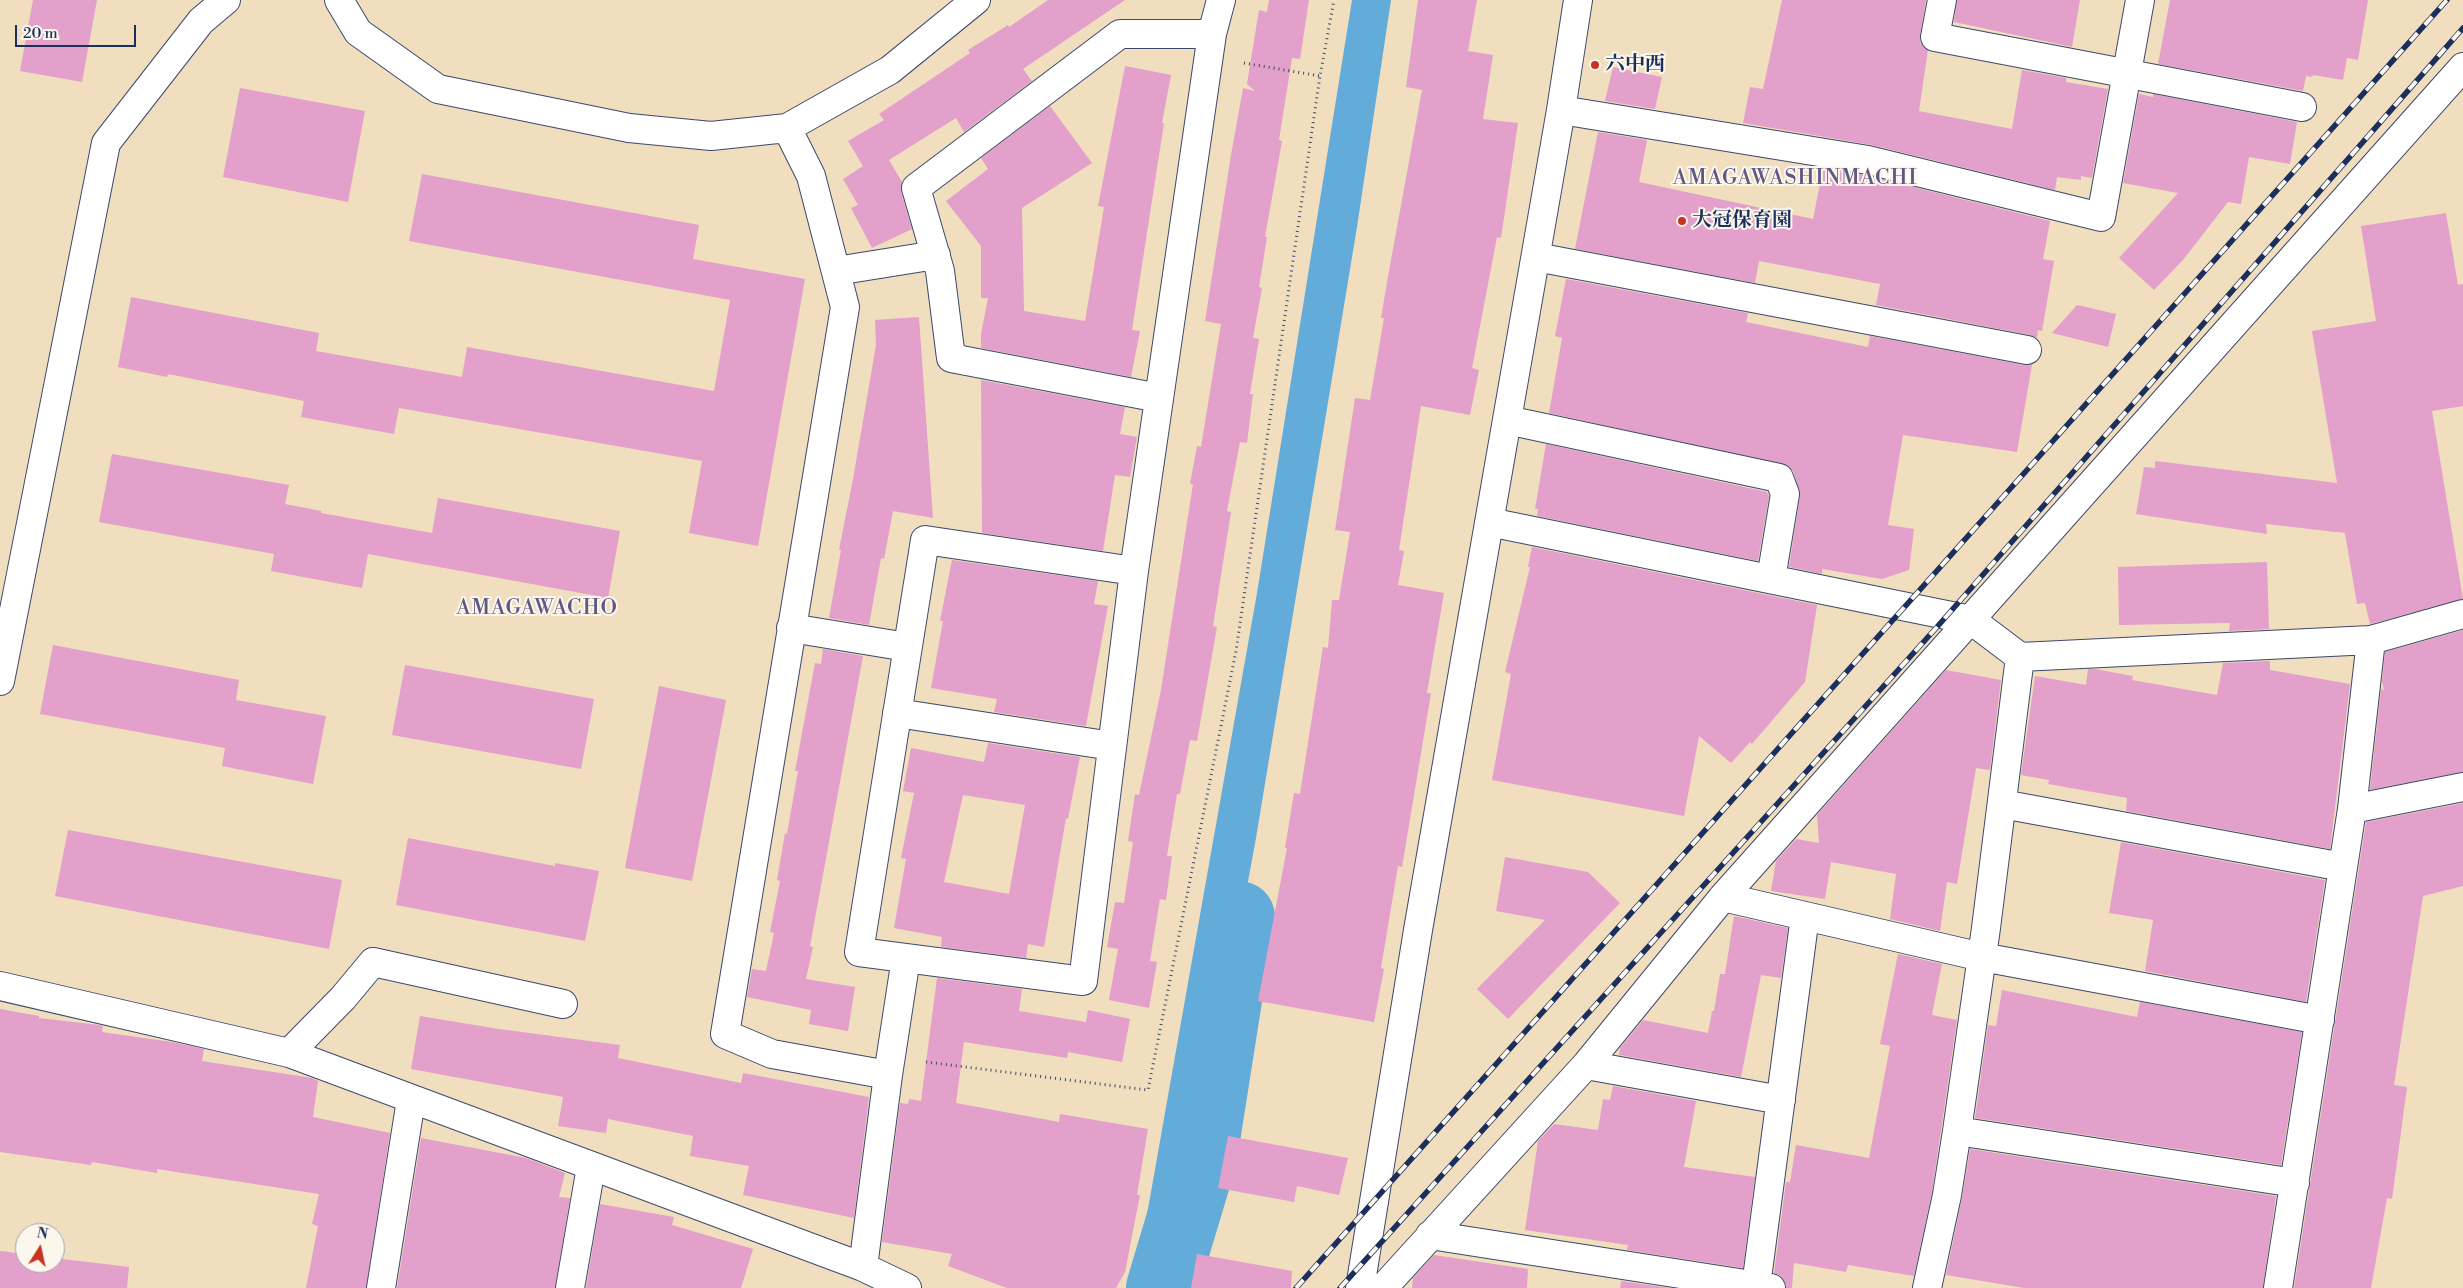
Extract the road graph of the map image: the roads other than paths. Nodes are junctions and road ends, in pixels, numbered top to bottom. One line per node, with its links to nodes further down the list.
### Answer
1 (226, 0): 29 (street)
2 (339, 0): 13 (street)
3 (976, 0): 13 (street)
4 (1221, 0): 8 (street)
5 (1578, 0): 12 (street)
6 (1942, 0): 10 (street)
7 (2140, 0): 10 (street)
8 (1210, 45): 14 (street); 18 (street)
9 (2463, 67): 24 (street)
10 (2128, 75): 11 (street); 12 (street)
11 (2302, 107)
12 (1561, 110): 15 (street)
13 (787, 128): 16 (street)
14 (936, 255): 16 (street); 18 (street)
15 (1536, 257): 17 (street); 19 (street)
16 (836, 271): 25 (street)
17 (2027, 350)
18 (1159, 398): 21 (street)
19 (1507, 420): 20 (street); 22 (street)
20 (1489, 522): 22 (street); 57 (street)
21 (1134, 571): 27 (street); 31 (street)
22 (1771, 579): 24 (street)
23 (2463, 614): 26 (street)
24 (1971, 620): 28 (street); 36 (street)
25 (791, 628): 27 (street); 45 (street)
26 (2371, 640): 28 (street); 34 (street)
27 (907, 647): 30 (street)
28 (2020, 657): 33 (street)
29 (0, 681)
30 (897, 713): 31 (street); 39 (street)
31 (1112, 746): 39 (street)
32 (2463, 787): 34 (street)
33 (2002, 804): 35 (street); 38 (street)
34 (2352, 809): 35 (street)
35 (2343, 867): 42 (street)
36 (1724, 897): 37 (street); 44 (street)
37 (1805, 916): 38 (street); 47 (street)
38 (1982, 957): 42 (street); 48 (street)
39 (906, 958): 45 (street)
40 (0, 986): 43 (street)
41 (563, 1004): 43 (street)
42 (2320, 1020): 50 (street)
43 (289, 1053): 46 (street)
44 (1586, 1064): 47 (street); 51 (street)
45 (889, 1066): 52 (street)
46 (411, 1100): 49 (street); 54 (street)
47 (1780, 1100): 53 (street)
48 (1956, 1131): 50 (street); 59 (street)
49 (590, 1167): 52 (street); 55 (street)
50 (2295, 1183): 60 (street)
51 (1430, 1235): 53 (street); 58 (street)
52 (863, 1267): 56 (street)
53 (1763, 1287)
54 (381, 1288)
55 (570, 1288)
56 (907, 1288)
57 (1360, 1288)
58 (1383, 1288)
59 (1927, 1288)
60 (2278, 1288)

